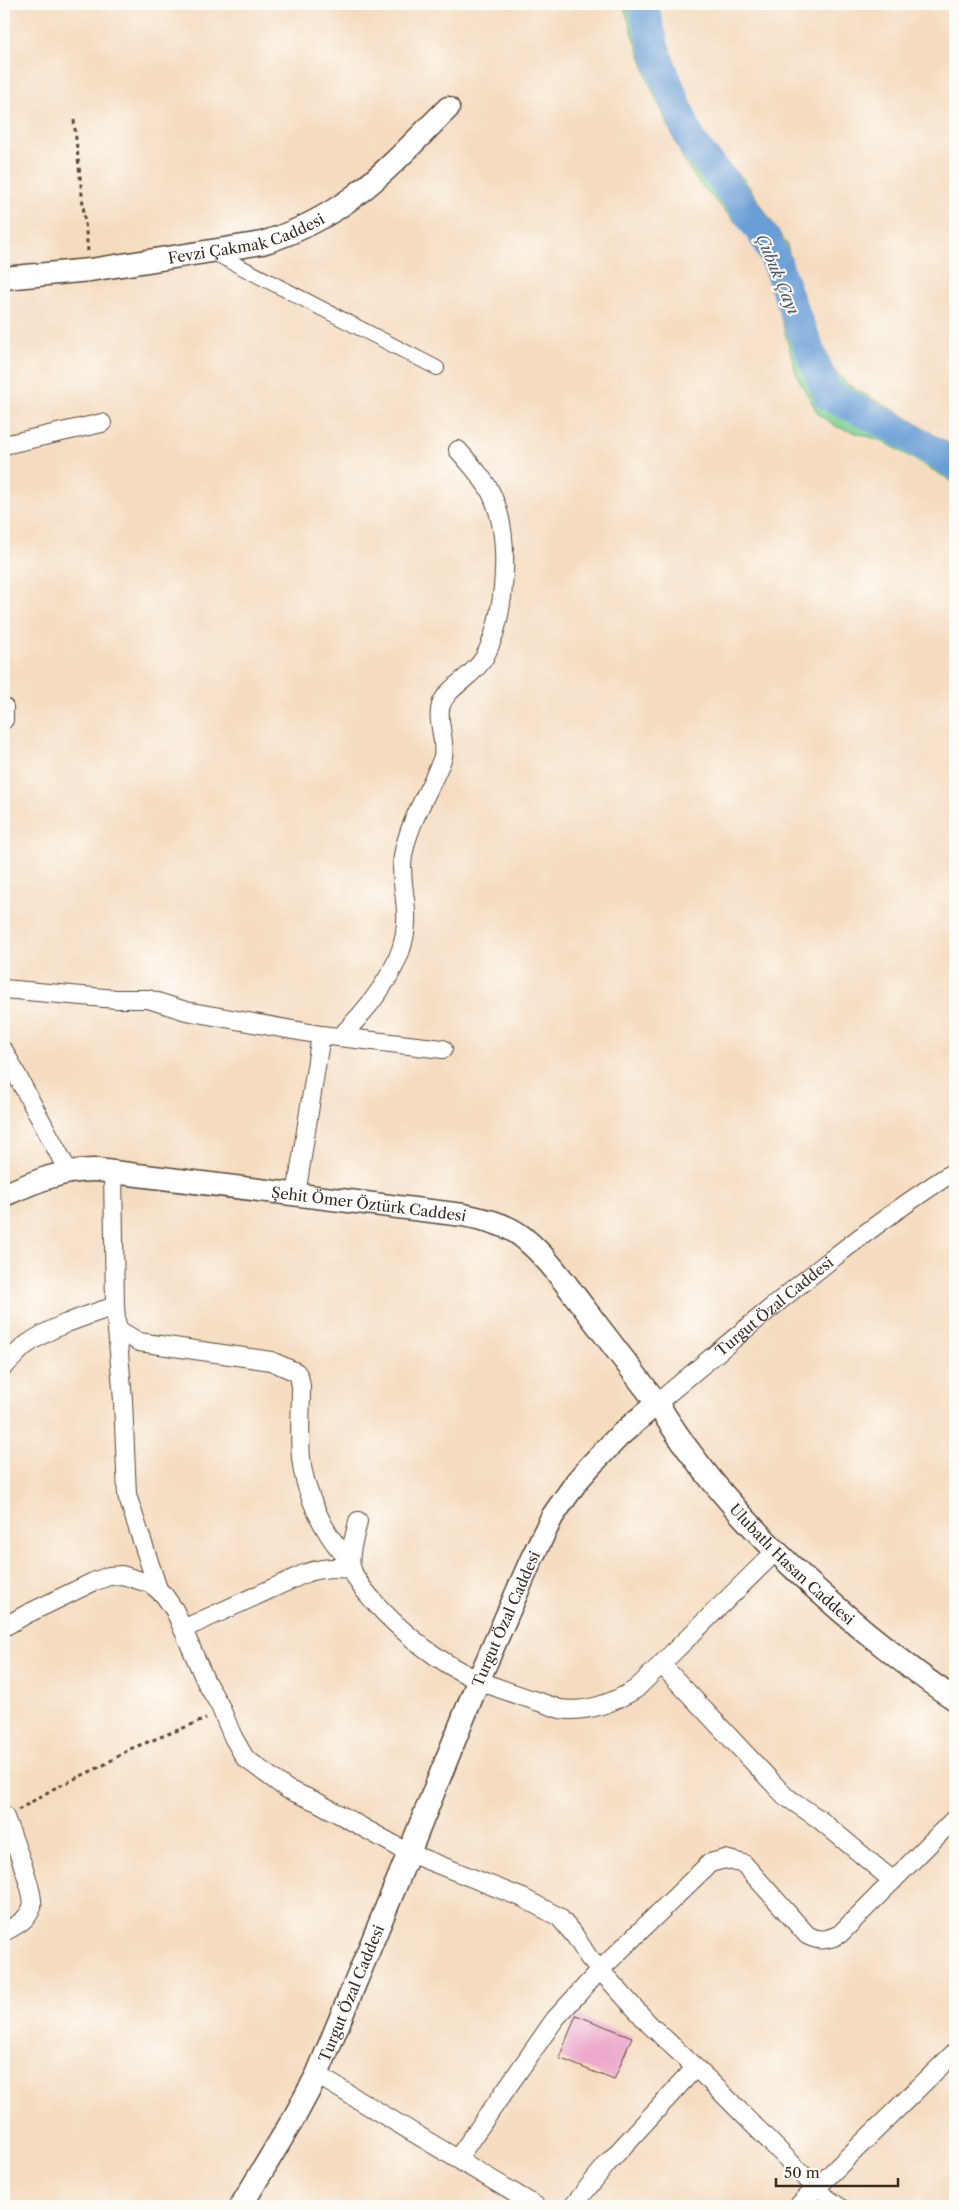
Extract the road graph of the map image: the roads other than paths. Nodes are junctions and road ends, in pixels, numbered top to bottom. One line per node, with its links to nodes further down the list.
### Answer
1 (448, 108): 2 (street, Fevzi Çakmak Caddesi)
2 (210, 251): 3 (street, Fevzi Çakmak Caddesi); 4 (street)
3 (4, 278)
4 (437, 368)
5 (102, 423): 6 (street)
6 (4, 445)
7 (458, 450): 12 (street)
8 (4, 707): 9 (street)
9 (4, 720)
10 (4, 988): 11 (street)
11 (321, 1035): 12 (street); 19 (street)
12 (340, 1036): 13 (street)
13 (443, 1049)
14 (4, 1050): 15 (street)
15 (68, 1171): 17 (street, Şehit Ömer Öztürk Caddesi); 18 (street, Şehit Ömer Öztürk Caddesi)
16 (955, 1171): 23 (street, Turgut Özal Caddesi)
17 (113, 1172): 19 (street, Şehit Ömer Öztürk Caddesi); 20 (street)
18 (4, 1195)
19 (296, 1195): 23 (street, Şehit Ömer Öztürk Caddesi)
20 (116, 1306): 21 (street); 22 (street)
21 (116, 1329): 26 (street); 27 (street)
22 (4, 1366)
23 (657, 1403): 25 (street, Ulubatlı Hasan Caddesi); 31 (street, Turgut Özal Caddesi)
24 (358, 1521): 26 (street)
25 (776, 1551): 30 (street); 32 (street, Ulubatlı Hasan Caddesi)
26 (351, 1565): 29 (street); 31 (street)
27 (158, 1589): 28 (street); 29 (street)
28 (4, 1627)
29 (183, 1629): 35 (street)
30 (662, 1665): 31 (street); 36 (street)
31 (479, 1679): 35 (street, Turgut Özal Caddesi)
32 (955, 1700)
33 (4, 1817): 37 (street)
34 (955, 1818): 36 (street)
35 (409, 1853): 38 (street); 41 (street, Turgut Özal Caddesi)
36 (893, 1881): 38 (street)
37 (4, 1932)
38 (600, 1970): 40 (street); 42 (street)
39 (955, 2054): 43 (street)
40 (695, 2068): 43 (street); 46 (street)
41 (317, 2075): 42 (street); 44 (street, Turgut Özal Caddesi)
42 (458, 2158): 45 (street)
43 (816, 2188): 47 (street); 48 (street)
44 (241, 2206)
45 (536, 2206)
46 (573, 2206)
47 (798, 2206)
48 (841, 2206)

